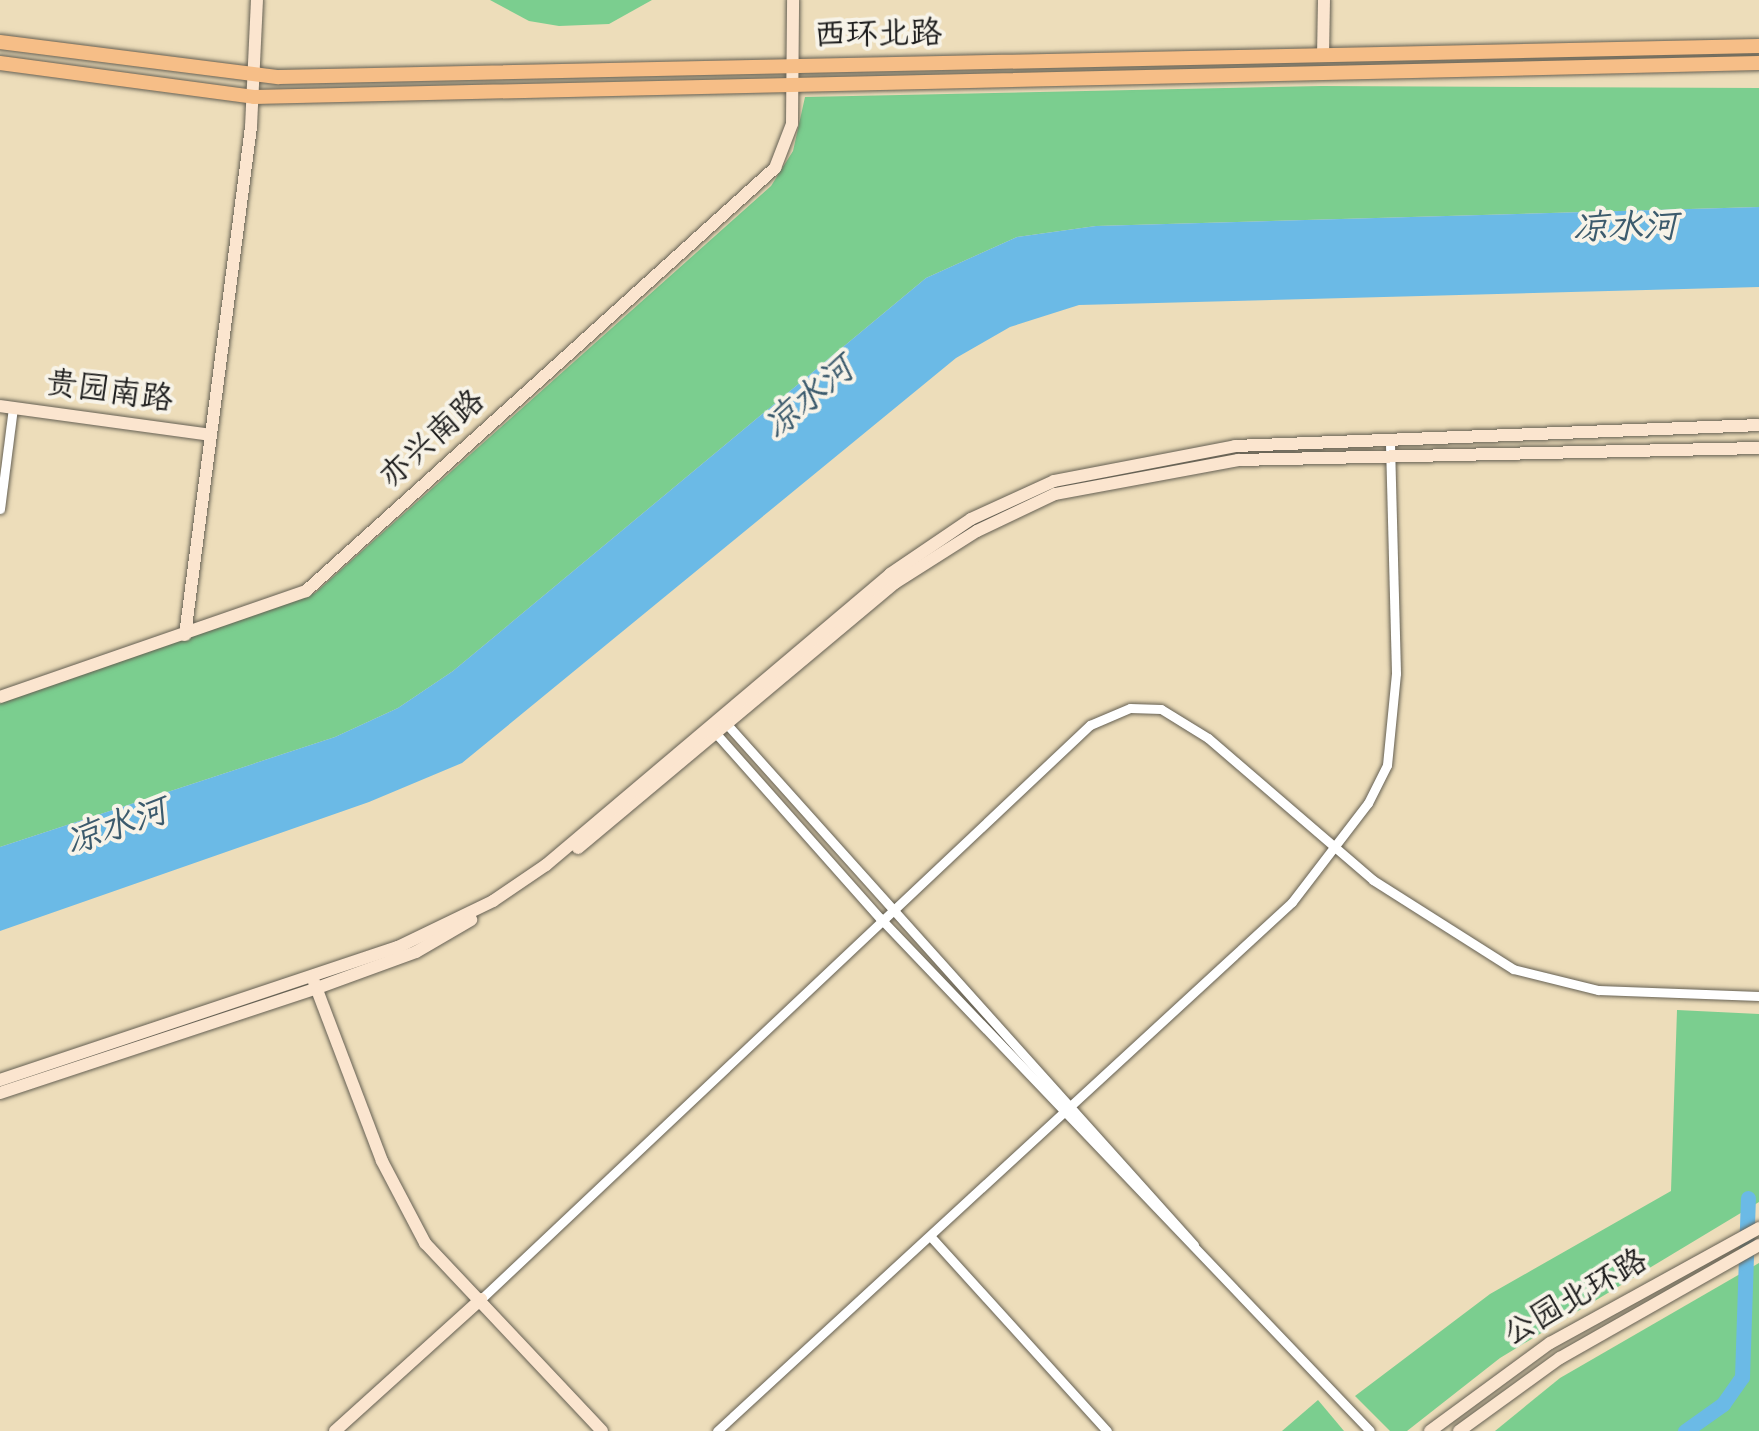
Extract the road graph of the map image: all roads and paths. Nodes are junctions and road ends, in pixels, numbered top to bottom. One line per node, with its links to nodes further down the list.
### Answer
1 (257, 0): 10 (street)
2 (793, 0): 9 (street, 亦兴南路)
3 (1324, 0): 6 (street)
4 (0, 42): 10 (main road, 西环北路)
5 (1759, 46): 6 (main road, 西环北路)
6 (1323, 56): 9 (main road, 西环北路)
7 (1759, 62): 11 (main road, 西环北路)
8 (0, 64): 12 (main road, 西环北路)
9 (791, 65): 10 (main road, 西环北路); 11 (street, 亦兴南路)
10 (255, 76): 12 (street)
11 (790, 88): 12 (main road, 西环北路); 20 (street, 亦兴南路)
12 (254, 97): 15 (street)
13 (7, 408): 15 (street, 贵园南路); 19 (street)
14 (1759, 425): 16 (street)
15 (211, 435): 20 (street)
16 (1390, 439): 18 (street); 22 (street)
17 (1759, 448): 18 (street)
18 (1390, 454): 22 (street); 24 (street)
19 (0, 510)
20 (185, 635): 21 (street, 亦兴南路)
21 (0, 697)
22 (725, 721): 23 (street); 25 (street)
23 (714, 732): 26 (street); 27 (street)
24 (1335, 851): 25 (street); 28 (street); 31 (street)
25 (893, 908): 26 (street); 31 (street)
26 (880, 918): 32 (street); 37 (street)
27 (314, 982): 29 (street); 30 (street); 37 (street)
28 (1759, 996)
29 (0, 1080)
30 (0, 1093)
31 (1075, 1106): 32 (street); 36 (street)
32 (1066, 1114): 34 (street); 36 (street)
33 (1759, 1228): 43 (street, 公园北环路)
34 (931, 1237): 40 (street); 41 (street)
35 (1759, 1245): 44 (street, 公园北环路)
36 (1195, 1248): 42 (street)
37 (481, 1299): 38 (street); 39 (street)
38 (335, 1431)
39 (602, 1431)
40 (717, 1431)
41 (1107, 1431)
42 (1370, 1431)
43 (1430, 1431)
44 (1459, 1431)

